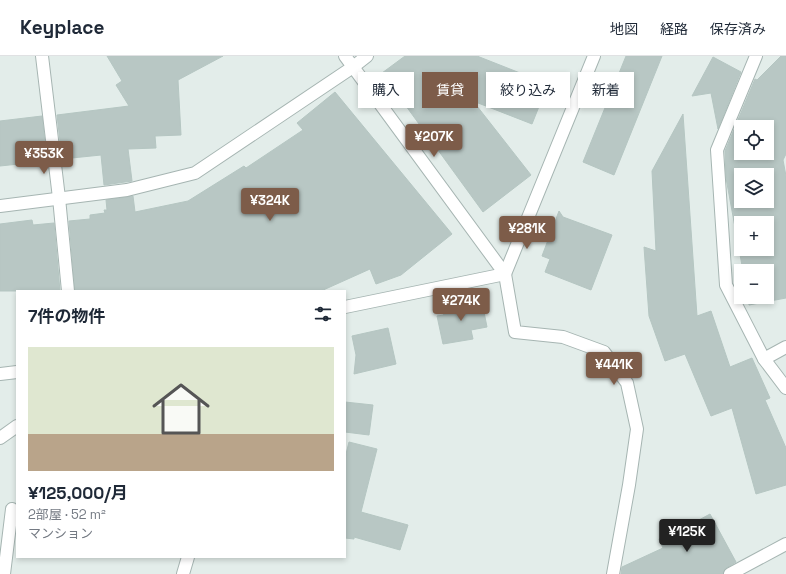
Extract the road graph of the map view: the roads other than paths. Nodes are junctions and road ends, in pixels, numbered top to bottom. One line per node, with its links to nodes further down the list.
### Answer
1 (42, 56): 7 (street)
2 (345, 56): 6 (street)
3 (368, 56): 6 (street)
4 (594, 56): 9 (street)
5 (756, 56): 13 (street)
6 (354, 67): 7 (street); 9 (street)
7 (59, 198): 8 (street); 10 (street)
8 (0, 206)
9 (504, 274): 11 (street); 24 (street)
10 (68, 290)
11 (346, 307)
12 (786, 347): 13 (street)
13 (764, 359): 16 (street)
14 (16, 372): 15 (street)
15 (0, 374)
16 (786, 388)
17 (16, 427): 18 (street)
18 (0, 438)
19 (10, 509): 22 (street)
20 (786, 544): 25 (street)
21 (188, 558): 23 (street)
22 (4, 574)
23 (183, 574)
24 (613, 574)
25 (730, 574)

